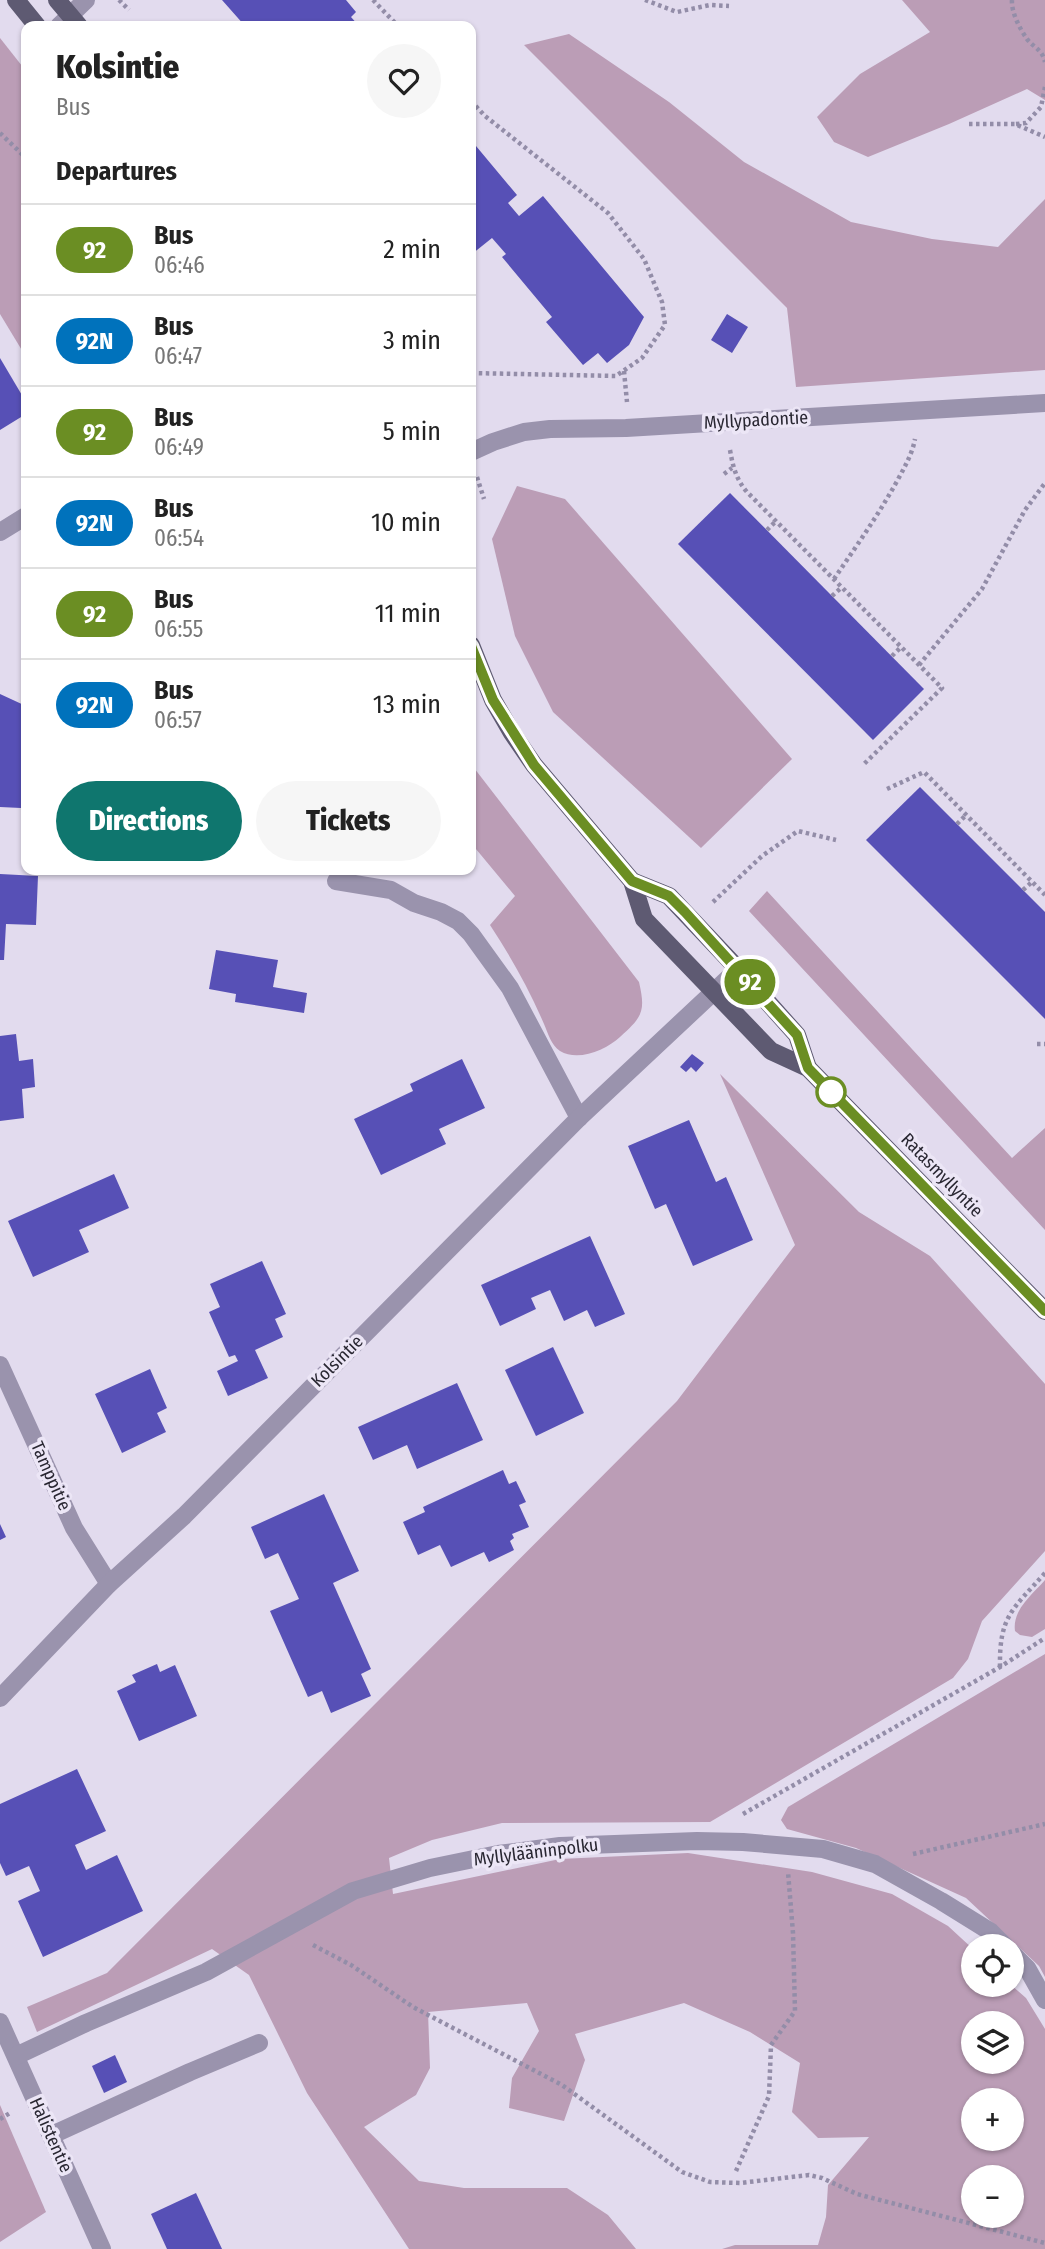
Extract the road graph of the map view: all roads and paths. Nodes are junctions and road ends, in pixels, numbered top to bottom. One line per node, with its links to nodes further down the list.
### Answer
1 (16, 0): 10 (main road)
2 (57, 0): 11 (main road)
3 (86, 0): 12 (street)
4 (119, 0): 9 (path)
5 (373, 0): 13 (path)
6 (645, 0): 8 (path)
7 (1012, 0): 14 (path)
8 (729, 6)
9 (129, 10)
10 (33, 21)
11 (68, 21)
12 (70, 21)
13 (393, 21)
14 (1045, 62)
15 (1045, 87): 18 (path)
16 (476, 106): 22 (path)
17 (968, 124): 18 (path)
18 (1015, 124): 20 (path)
19 (0, 133): 21 (path)
20 (1045, 137)
21 (21, 151)
22 (624, 371): 23 (path); 24 (path)
23 (476, 373)
24 (626, 402)
25 (1045, 403): 27 (street, Myllypadontie)
26 (915, 437): 36 (path)
27 (476, 450)
28 (731, 456): 29 (path)
29 (732, 468): 30 (path); 33 (path)
30 (724, 474)
31 (1045, 483): 42 (path)
32 (21, 519): 35 (street)
33 (776, 521): 34 (path); 36 (path)
34 (767, 530)
35 (0, 532)
36 (834, 579): 37 (path)
37 (842, 587): 38 (path); 39 (path)
38 (832, 596)
39 (901, 647): 40 (path); 42 (path)
40 (892, 656)
41 (476, 658): 49 (main road, Ratasmyllyntie)
42 (919, 665): 43 (path)
43 (863, 765)
44 (887, 789): 45 (path)
45 (966, 815): 46 (path); 50 (path)
46 (957, 824)
47 (836, 840): 53 (path)
48 (336, 881): 59 (street)
49 (632, 881): 54 (main road, Ratasmyllyntie); 55 (main road, Ratasmyllyntie)
50 (1032, 882): 51 (path); 52 (path)
51 (1023, 890)
52 (1045, 895)
53 (709, 907)
54 (738, 969): 55 (street, Kolsintie); 58 (main road, Ratasmyllyntie)
55 (713, 991): 58 (main road, Ratasmyllyntie); 59 (street, Kolsintie)
56 (1037, 1044): 57 (path)
57 (1045, 1044)
58 (808, 1068): 60 (main road, Ratasmyllyntie)
59 (579, 1118): 63 (street, Kolsintie)
60 (1045, 1311)
61 (0, 1365): 63 (street, Tamppitie)
62 (1045, 1573): 65 (path)
63 (109, 1584): 66 (street, Kolsintie)
64 (1045, 1638): 65 (path)
65 (1000, 1667): 68 (path)
66 (0, 1698)
67 (1045, 1824): 70 (path)
68 (697, 1841): 69 (street, Myllylääninpolku); 71 (street, Myllylääninpolku)
69 (786, 1846): 70 (street, Myllylääninpolku); 79 (path)
70 (875, 1864): 72 (street, Myllylääninpolku)
71 (280, 1930): 77 (street, Myllylääninpolku); 80 (path)
72 (993, 1934)
73 (1024, 1965): 74 (street)
74 (1045, 2000)
75 (0, 2022): 77 (street, Halistentie)
76 (259, 2043): 78 (street)
77 (16, 2056): 78 (street, Halistentie)
78 (52, 2136): 81 (street, Halistentie)
79 (736, 2171)
80 (1045, 2243)
81 (102, 2249)

